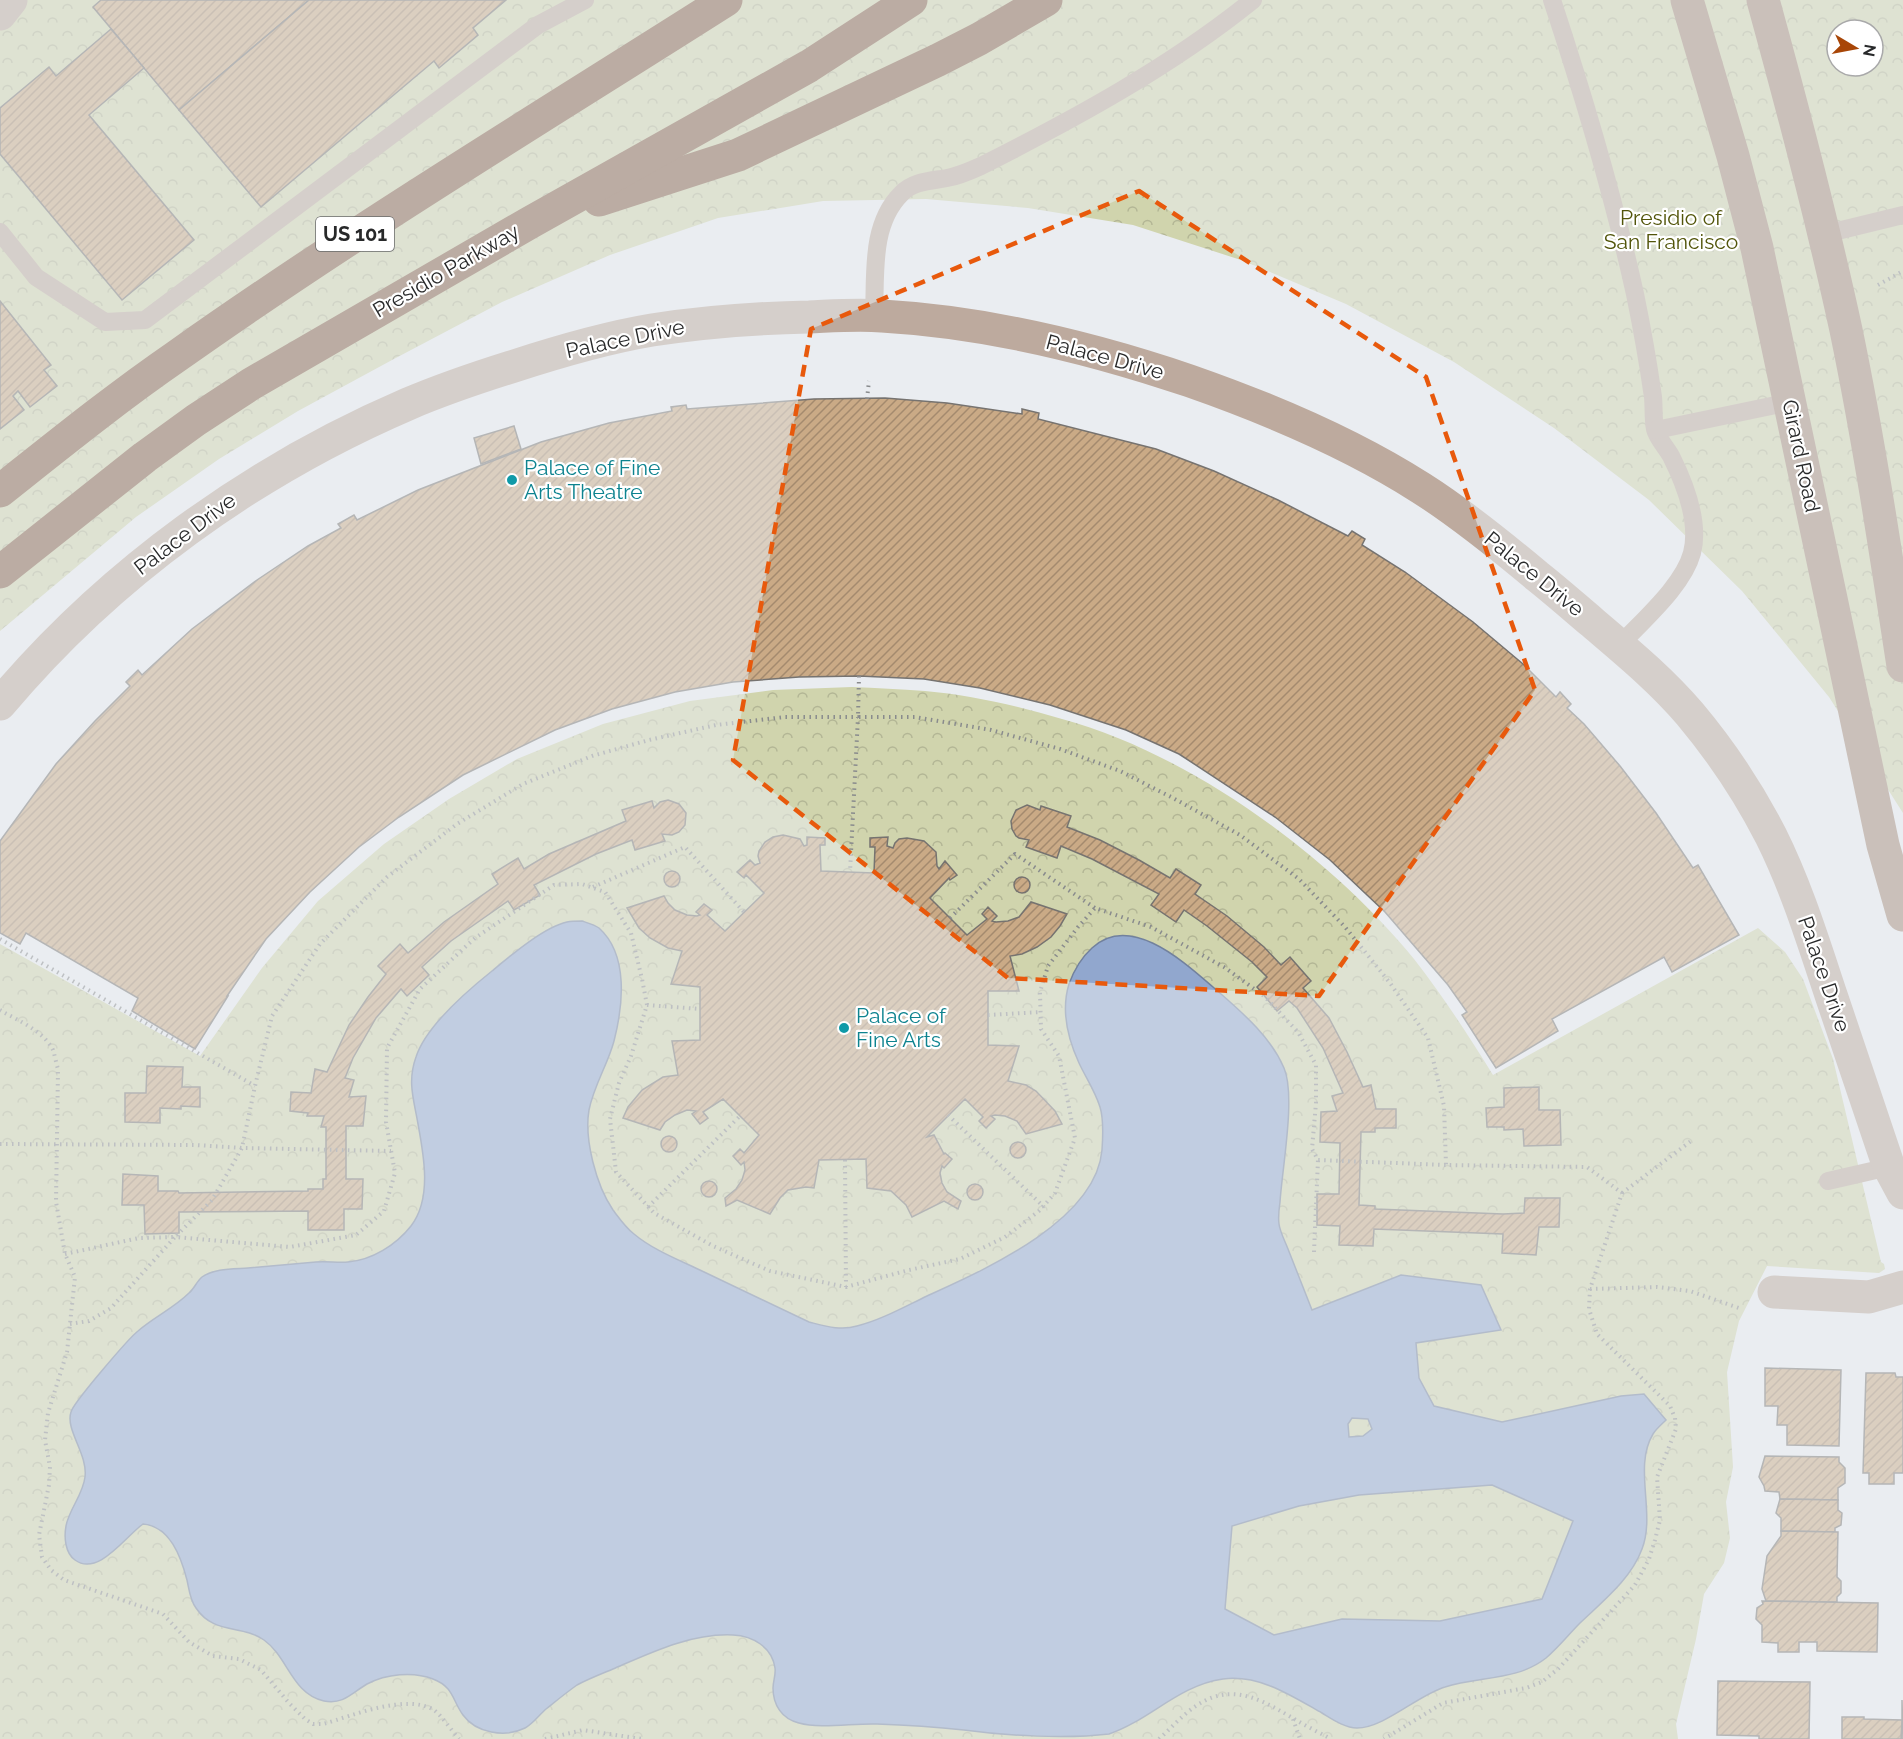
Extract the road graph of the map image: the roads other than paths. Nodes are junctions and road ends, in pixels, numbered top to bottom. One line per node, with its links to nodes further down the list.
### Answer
1 (11, 0): 10 (street)
2 (585, 0): 13 (lane)
3 (726, 0): 18 (highway, US 101)
4 (911, 0): 12 (highway, Presidio Parkway)
5 (1046, 0): 12 (highway)
6 (1253, 0): 15 (lane)
7 (1552, 0): 17 (lane)
8 (1687, 0): 16 (main road, Girard Road)
9 (1763, 0): 14 (main road)
10 (0, 14)
11 (1903, 215): 14 (lane)
12 (531, 222): 19 (highway, Presidio Parkway)
13 (0, 232)
14 (1825, 234): 21 (main road)
15 (874, 315): 20 (street, Palace Drive); 22 (street, Palace Drive)
16 (1790, 402): 17 (lane); 23 (main road, Girard Road)
17 (1656, 430): 20 (lane)
18 (0, 491)
19 (0, 572)
20 (1620, 645): 24 (street, Palace Drive)
21 (1903, 666)
22 (0, 704)
23 (1903, 915)
24 (1896, 1180): 25 (lane)
25 (1828, 1181)
26 (1903, 1287): 27 (street)
27 (1774, 1292)

